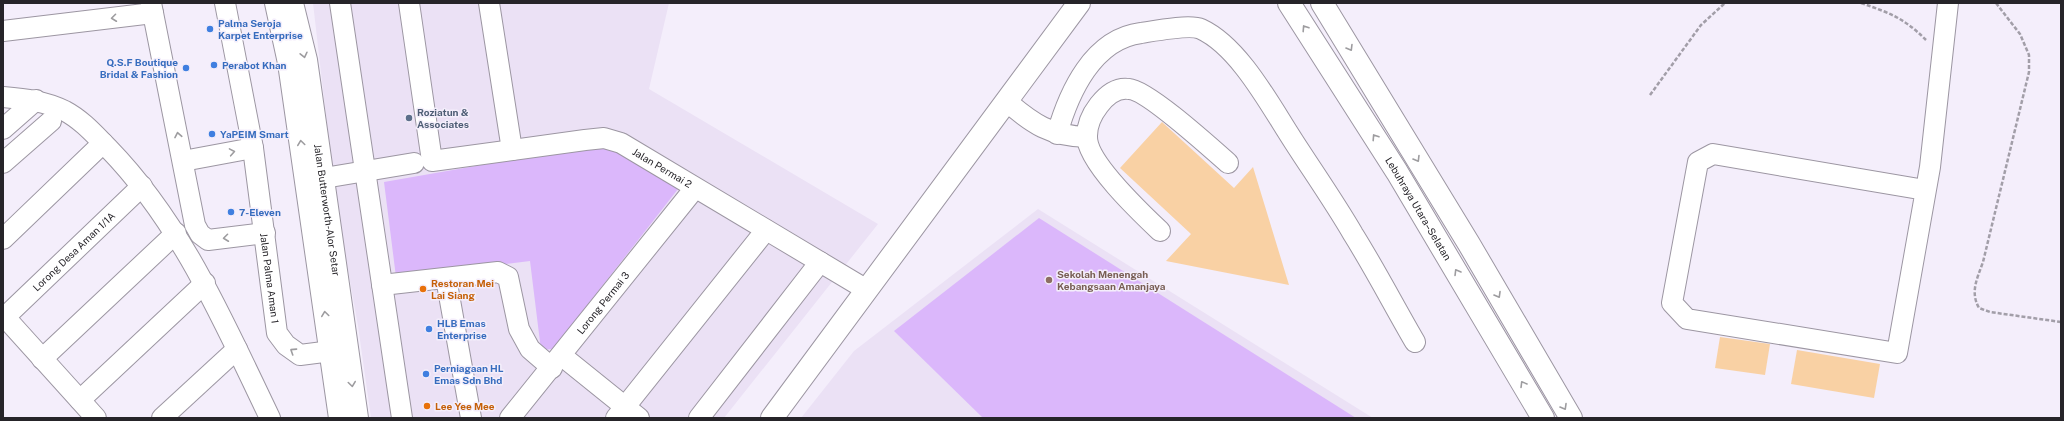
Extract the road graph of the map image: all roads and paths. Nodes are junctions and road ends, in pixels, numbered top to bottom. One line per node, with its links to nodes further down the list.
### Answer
1 (225, 3): 26 (street, Jalan Palma Aman 1)
2 (276, 3): 33 (main road, Jalan Butterworth-Alor Setar, one-way to 2)
3 (292, 3): 33 (main road, Jalan Butterworth-Alor Setar, one-way to 33)
4 (340, 3): 32 (street)
5 (409, 3): 29 (street)
6 (489, 3): 27 (street)
7 (1079, 3): 20 (main road)
8 (1289, 3): 66 (main road, Lebuhraya Utara–Selatan, one-way to 8)
9 (1322, 3): 67 (main road, one-way to 67)
10 (1725, 3): 17 (path)
11 (1861, 3): 16 (path)
12 (1948, 3): 16 (street)
13 (1996, 3): 48 (path)
14 (152, 8): 15 (street, one-way to 15); 28 (street, one-way to 14)
15 (3, 31)
16 (1941, 54): 36 (street)
17 (1650, 95)
18 (3, 97): 19 (street)
19 (36, 100): 22 (street); 25 (street)
20 (1006, 101): 23 (street); 46 (main road)
21 (51, 121): 31 (street)
22 (3, 129)
23 (1057, 134): 24 (street); 49 (street)
24 (1087, 137): 30 (street); 38 (street)
25 (103, 143): 34 (street); 41 (street)
26 (252, 148): 28 (street, one-way to 26); 39 (street, Jalan Palma Aman 1)
27 (512, 150): 29 (street, Jalan Permai 2); 35 (street, Jalan Permai 2)
28 (183, 161): 39 (street, one-way to 28)
29 (423, 162): 32 (street, Jalan Permai 2)
30 (1228, 162)
31 (3, 163)
32 (364, 172): 33 (street, Jalan Permai 2); 45 (street)
33 (314, 180): 51 (main road, Jalan Butterworth-Alor Setar)
34 (142, 186): 40 (street); 47 (street, Lorong Desa Aman 1/1A)
35 (695, 188): 37 (street, Jalan Permai 2); 53 (street, Lorong Permai 3)
36 (1926, 190): 36 (street)
37 (766, 230): 42 (street, Jalan Permai 2); 55 (street)
38 (1160, 230)
39 (265, 232): 51 (street, Jalan Palma Aman 1, one-way to 39)
40 (176, 233): 44 (street); 52 (street)
41 (3, 239)
42 (820, 262): 46 (street, Jalan Permai 2); 64 (street)
43 (446, 278): 45 (street); 53 (street); 62 (street)
44 (205, 283): 50 (street); 54 (street)
45 (382, 285): 61 (street)
46 (867, 290): 65 (main road)
47 (4, 316): 52 (street)
48 (2061, 322)
49 (1415, 342)
50 (237, 349): 57 (street); 58 (street)
51 (339, 351): 59 (main road, Jalan Butterworth-Alor Setar); 60 (main road, Jalan Butterworth-Alor Setar, one-way to 60)
52 (42, 359): 54 (street)
53 (557, 362): 55 (street); 63 (street, Lorong Permai 3)
54 (80, 400): 56 (street)
55 (627, 414)
56 (96, 418)
57 (162, 418)
58 (270, 418)
59 (340, 418)
60 (357, 418)
61 (402, 418)
62 (471, 418)
63 (510, 418)
64 (699, 418)
65 (772, 418)
66 (1543, 418)
67 (1571, 418)

